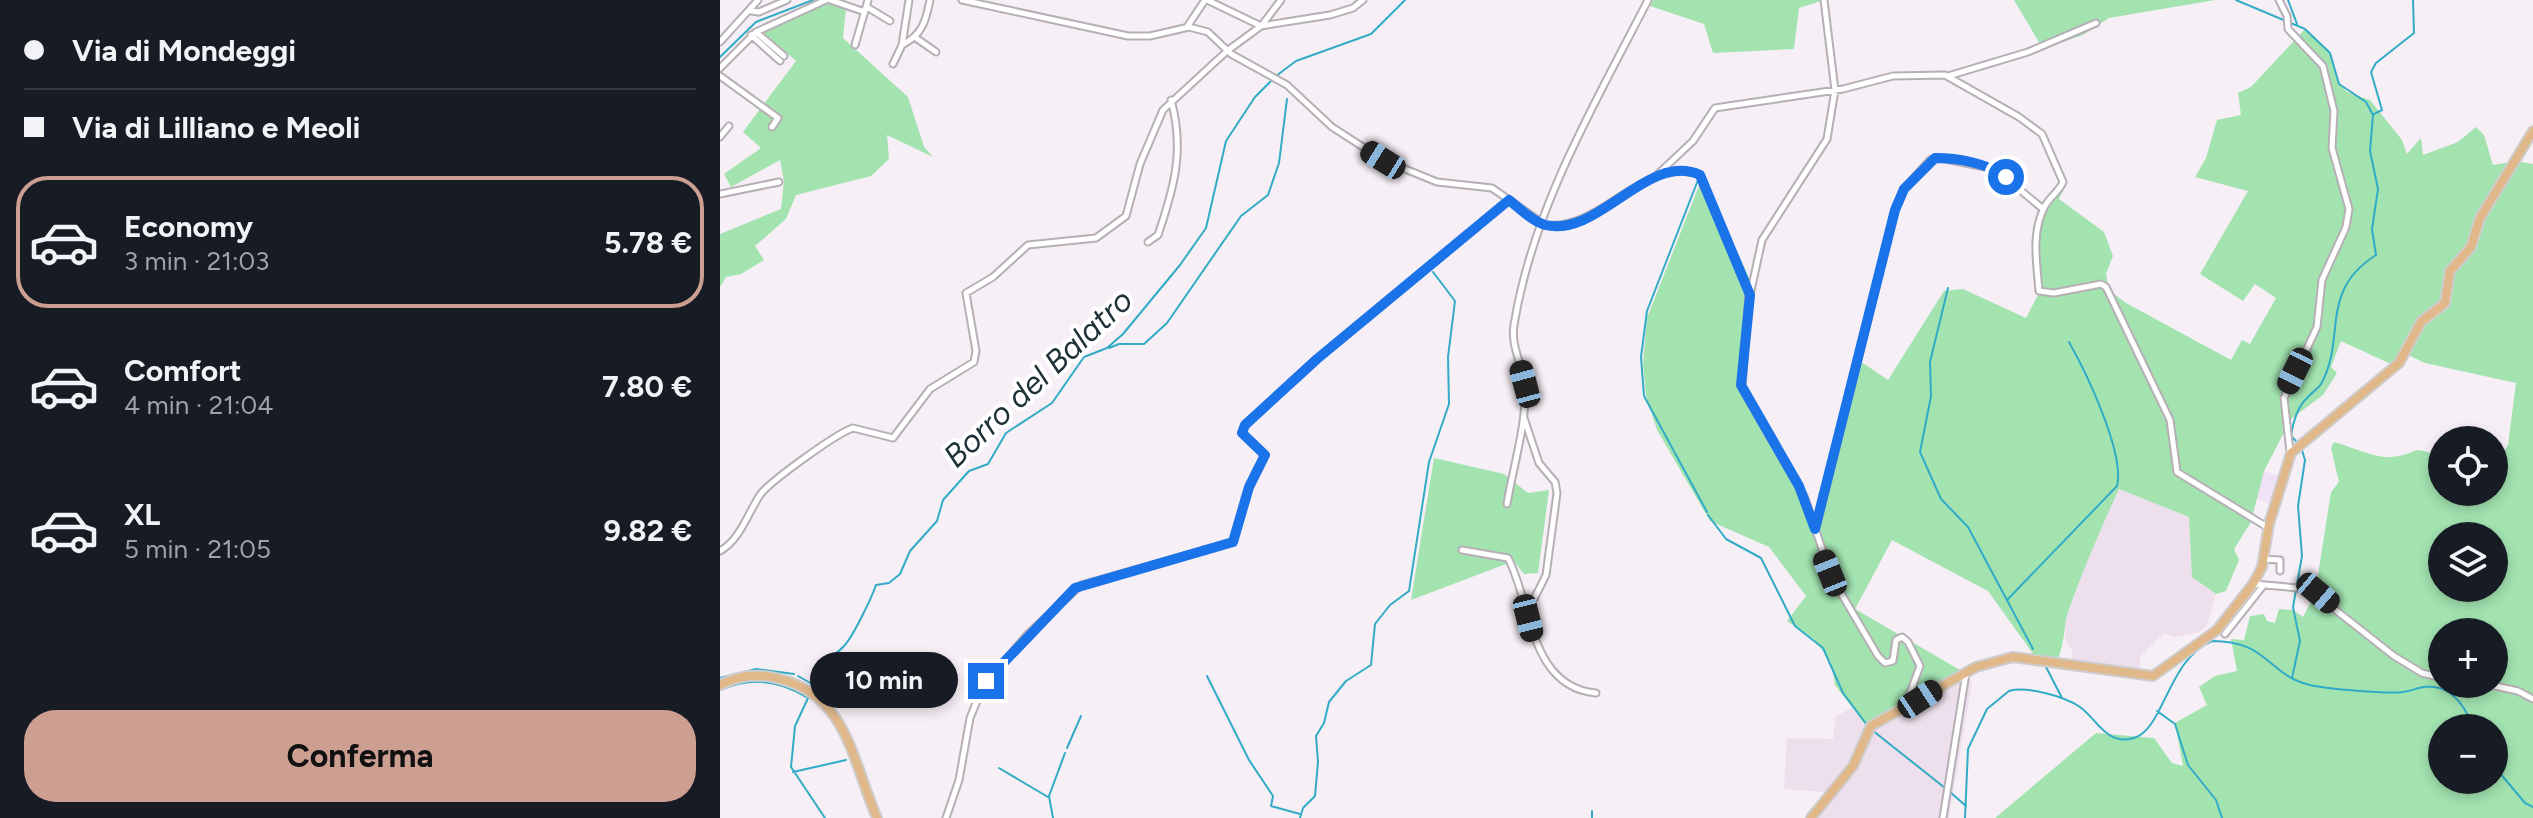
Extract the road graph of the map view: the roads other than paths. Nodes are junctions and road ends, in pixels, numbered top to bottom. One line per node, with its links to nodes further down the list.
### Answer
1 (758, 0): 14 (street)
2 (787, 0): 14 (street)
3 (828, 0): 13 (street); 21 (street)
4 (909, 0): 25 (street)
5 (930, 0): 22 (street)
6 (962, 0): 19 (street)
7 (1206, 0): 15 (street); 18 (street)
8 (1281, 0): 18 (street)
9 (1363, 0): 18 (street)
10 (1648, 0): 48 (street)
11 (1824, 0): 33 (street)
12 (2279, 0): 52 (street)
13 (867, 6): 16 (street); 24 (street)
14 (750, 11): 23 (street)
15 (1195, 17): 19 (street); 20 (street)
16 (890, 21)
17 (2096, 23): 32 (street)
18 (1261, 26): 26 (street)
19 (1186, 27): 20 (street)
20 (1195, 27): 26 (street)
21 (753, 34): 28 (street); 30 (street)
22 (916, 38): 25 (street); 27 (street)
23 (720, 42)
24 (855, 45)
25 (902, 45): 29 (street)
26 (1227, 51): 37 (street); 46 (street)
27 (936, 52)
28 (782, 59)
29 (893, 64)
30 (720, 68)
31 (720, 76): 40 (street)
32 (1948, 76): 34 (street); 47 (street)
33 (1834, 80): 35 (street); 36 (street)
34 (1843, 89): 35 (street); 38 (street)
35 (1835, 90): 36 (street); 38 (street)
36 (1828, 92): 43 (street)
37 (1171, 100): 49 (street); 57 (street)
38 (1834, 101): 50 (street)
39 (729, 126): 42 (street)
40 (772, 127)
41 (2533, 131): 52 (main road)
42 (721, 133)
43 (1657, 175): 48 (street); 50 (street)
44 (779, 182): 45 (street)
45 (720, 194)
46 (1509, 200): 48 (street); 71 (street)
47 (2043, 209): 54 (street); 55 (street)
48 (1539, 223): 51 (street)
49 (1148, 242)
50 (1750, 295): 55 (street)
51 (1524, 418): 53 (street); 61 (street)
52 (2297, 446): 54 (main road)
53 (1507, 504)
54 (2268, 528): 58 (main road)
55 (1815, 529): 69 (street)
56 (1462, 550): 61 (street)
57 (720, 551)
58 (2263, 559): 59 (street); 60 (main road)
59 (2280, 571)
60 (2258, 585): 62 (main road); 62 (street); 64 (street)
61 (1527, 612): 67 (street)
62 (2213, 633): 63 (main road)
63 (1966, 672): 69 (main road); 73 (street)
64 (2428, 674)
65 (720, 685): 70 (main road)
66 (2508, 689): 68 (street)
67 (1596, 693)
68 (2533, 699)
69 (1905, 708): 72 (main road)
70 (877, 818)
71 (946, 818)
72 (1811, 818)
73 (1943, 818)

